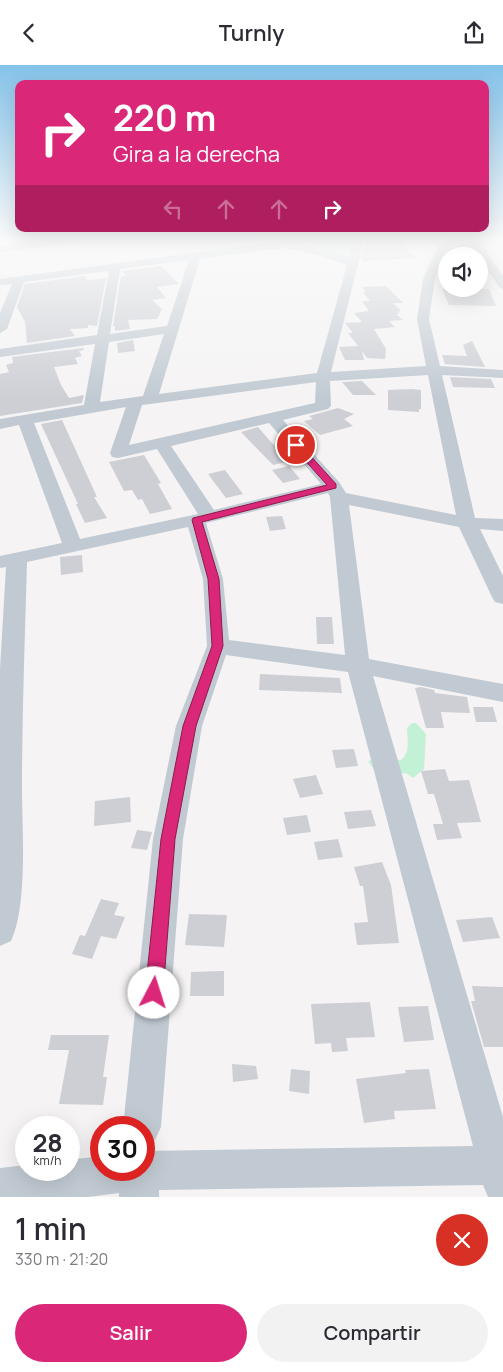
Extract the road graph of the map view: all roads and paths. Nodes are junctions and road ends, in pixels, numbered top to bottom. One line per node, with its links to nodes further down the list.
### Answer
1 (111, 293): 8 (street)
2 (184, 293): 7 (street)
3 (345, 293): 12 (street)
4 (430, 293): 10 (street)
5 (5, 302): 6 (street)
6 (0, 329)
7 (172, 329): 8 (street); 13 (street)
8 (103, 339): 9 (street); 14 (street)
9 (0, 353)
10 (433, 370): 11 (street); 12 (street); 21 (street)
11 (503, 374)
12 (323, 377): 13 (street); 15 (street)
13 (142, 401): 14 (street); 18 (street)
14 (91, 409): 16 (street)
15 (272, 417): 18 (street); 19 (street)
16 (25, 419): 17 (street); 23 (street)
17 (0, 424)
18 (161, 443): 20 (street)
19 (336, 491): 20 (street); 21 (street); 28 (street)
20 (203, 518): 23 (street); 27 (street)
21 (467, 523): 22 (street); 25 (street)
22 (503, 525)
23 (73, 546): 24 (street)
24 (9, 560): 26 (street)
25 (503, 597)
26 (7, 622): 30 (street)
27 (218, 646): 28 (street); 31 (street)
28 (358, 665): 29 (street); 32 (street)
29 (503, 693)
30 (0, 931)
31 (143, 1116)
32 (502, 1173): 33 (street)
33 (155, 1178)
34 (107, 1181): 35 (street)
35 (0, 1188)

